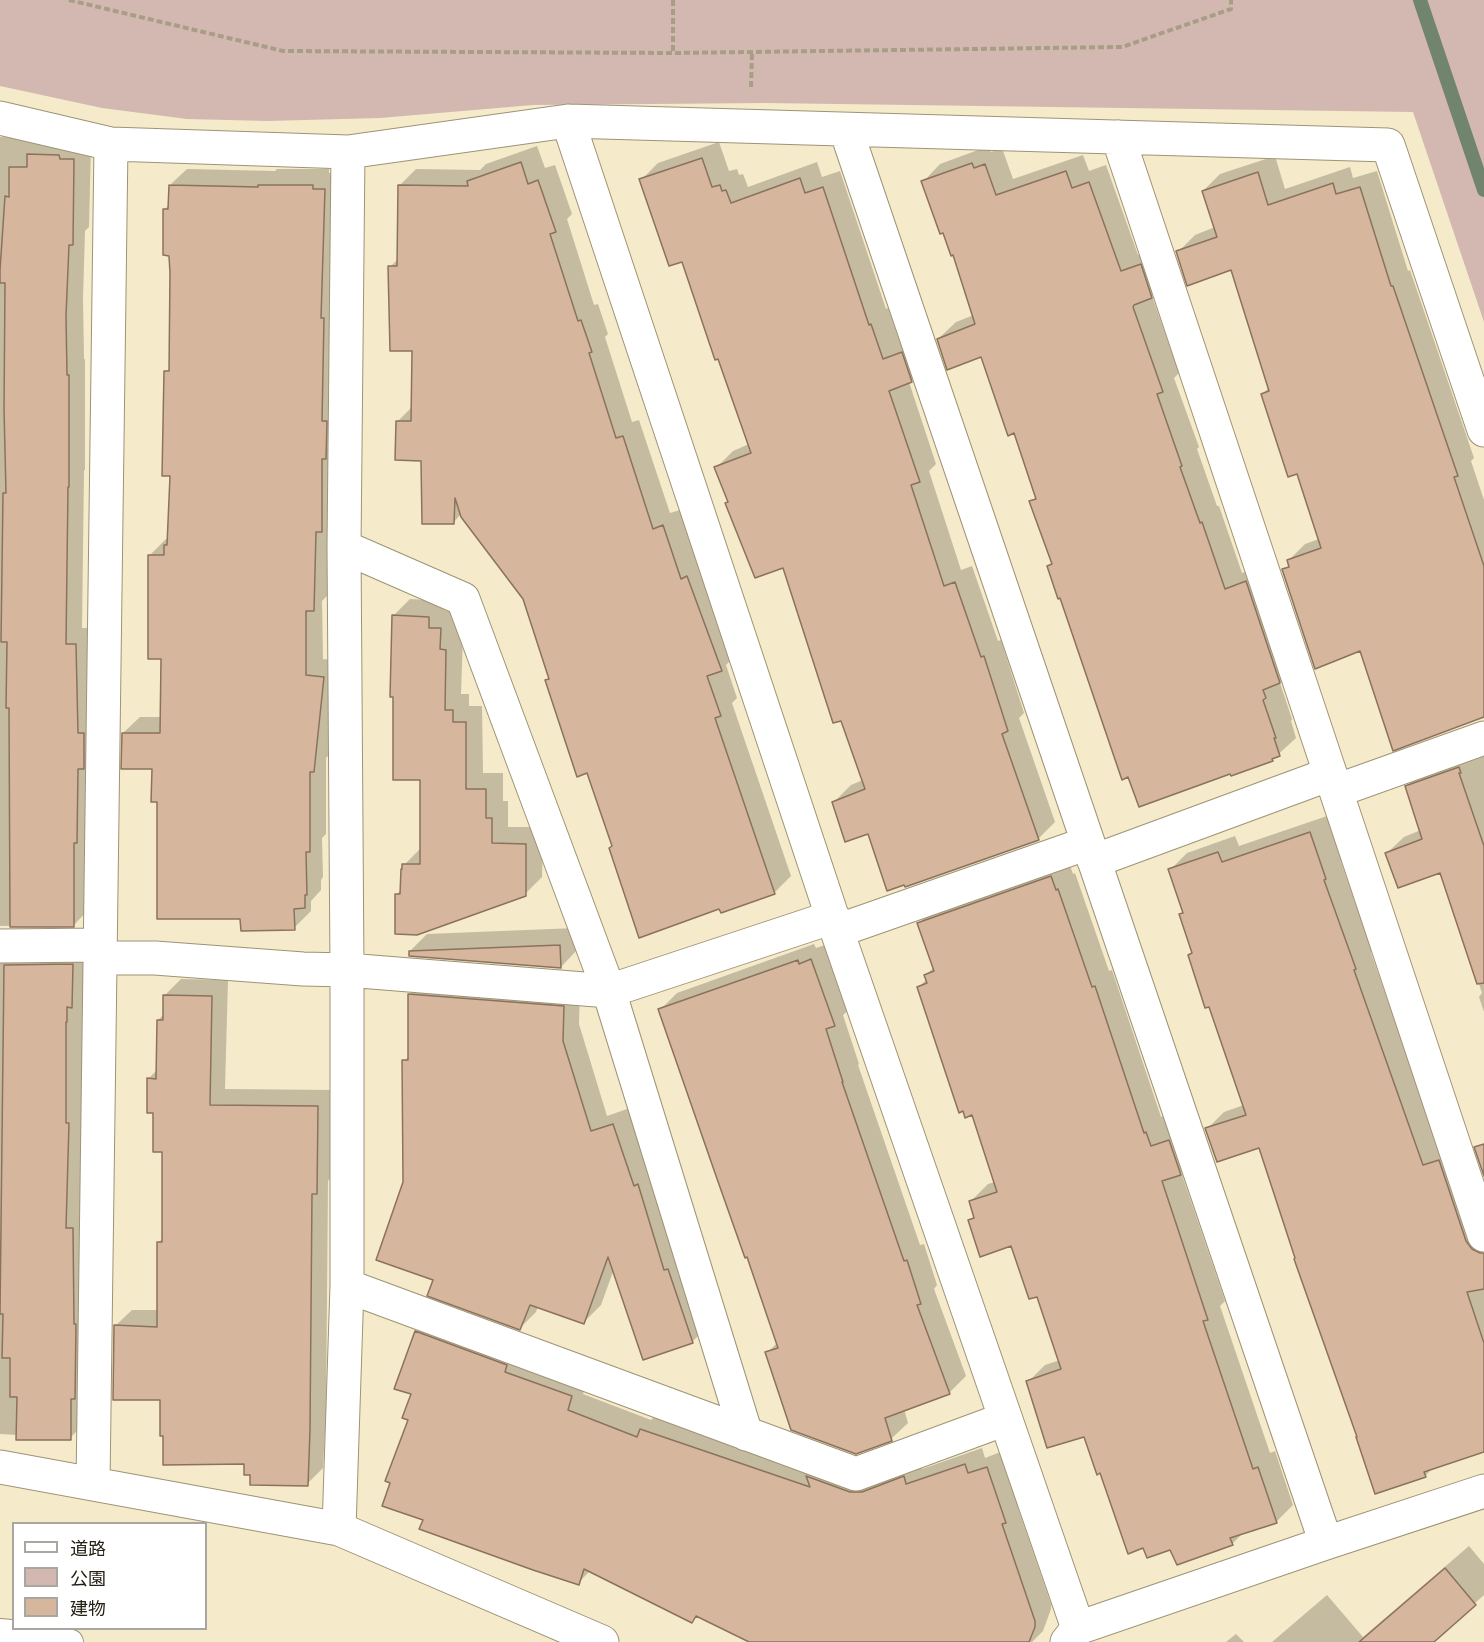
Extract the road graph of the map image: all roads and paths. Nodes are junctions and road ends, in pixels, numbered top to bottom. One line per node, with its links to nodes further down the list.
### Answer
1 (69, 0): 4 (path)
2 (673, 0): 4 (path)
3 (1231, 0): 4 (path)
4 (673, 53)
5 (0, 118): 9 (street)
6 (568, 121): 7 (street); 10 (street); 16 (street)
7 (846, 130): 8 (street); 15 (street)
8 (1118, 137): 11 (street); 14 (street)
9 (111, 144): 10 (street); 18 (street)
10 (348, 152): 12 (street)
11 (1484, 430)
12 (344, 548): 19 (street); 20 (street)
13 (1484, 738): 14 (street)
14 (1333, 782): 15 (street); 21 (street)
15 (1091, 852): 16 (street); 29 (street)
16 (835, 924): 20 (street); 23 (street)
17 (0, 946): 18 (street)
18 (100, 952): 19 (street); 26 (street)
19 (347, 970): 20 (street); 22 (street)
20 (609, 991): 24 (street)
21 (1484, 1235)
22 (347, 1286): 24 (street); 28 (street)
23 (1005, 1419): 24 (street); 31 (street)
24 (747, 1434)
25 (0, 1467): 26 (street)
26 (93, 1484): 28 (street)
27 (1484, 1491): 29 (street)
28 (339, 1529): 33 (street)
29 (1326, 1543): 31 (street)
30 (0, 1631): 32 (lane)
31 (1073, 1635)
32 (71, 1642)
33 (602, 1642)

